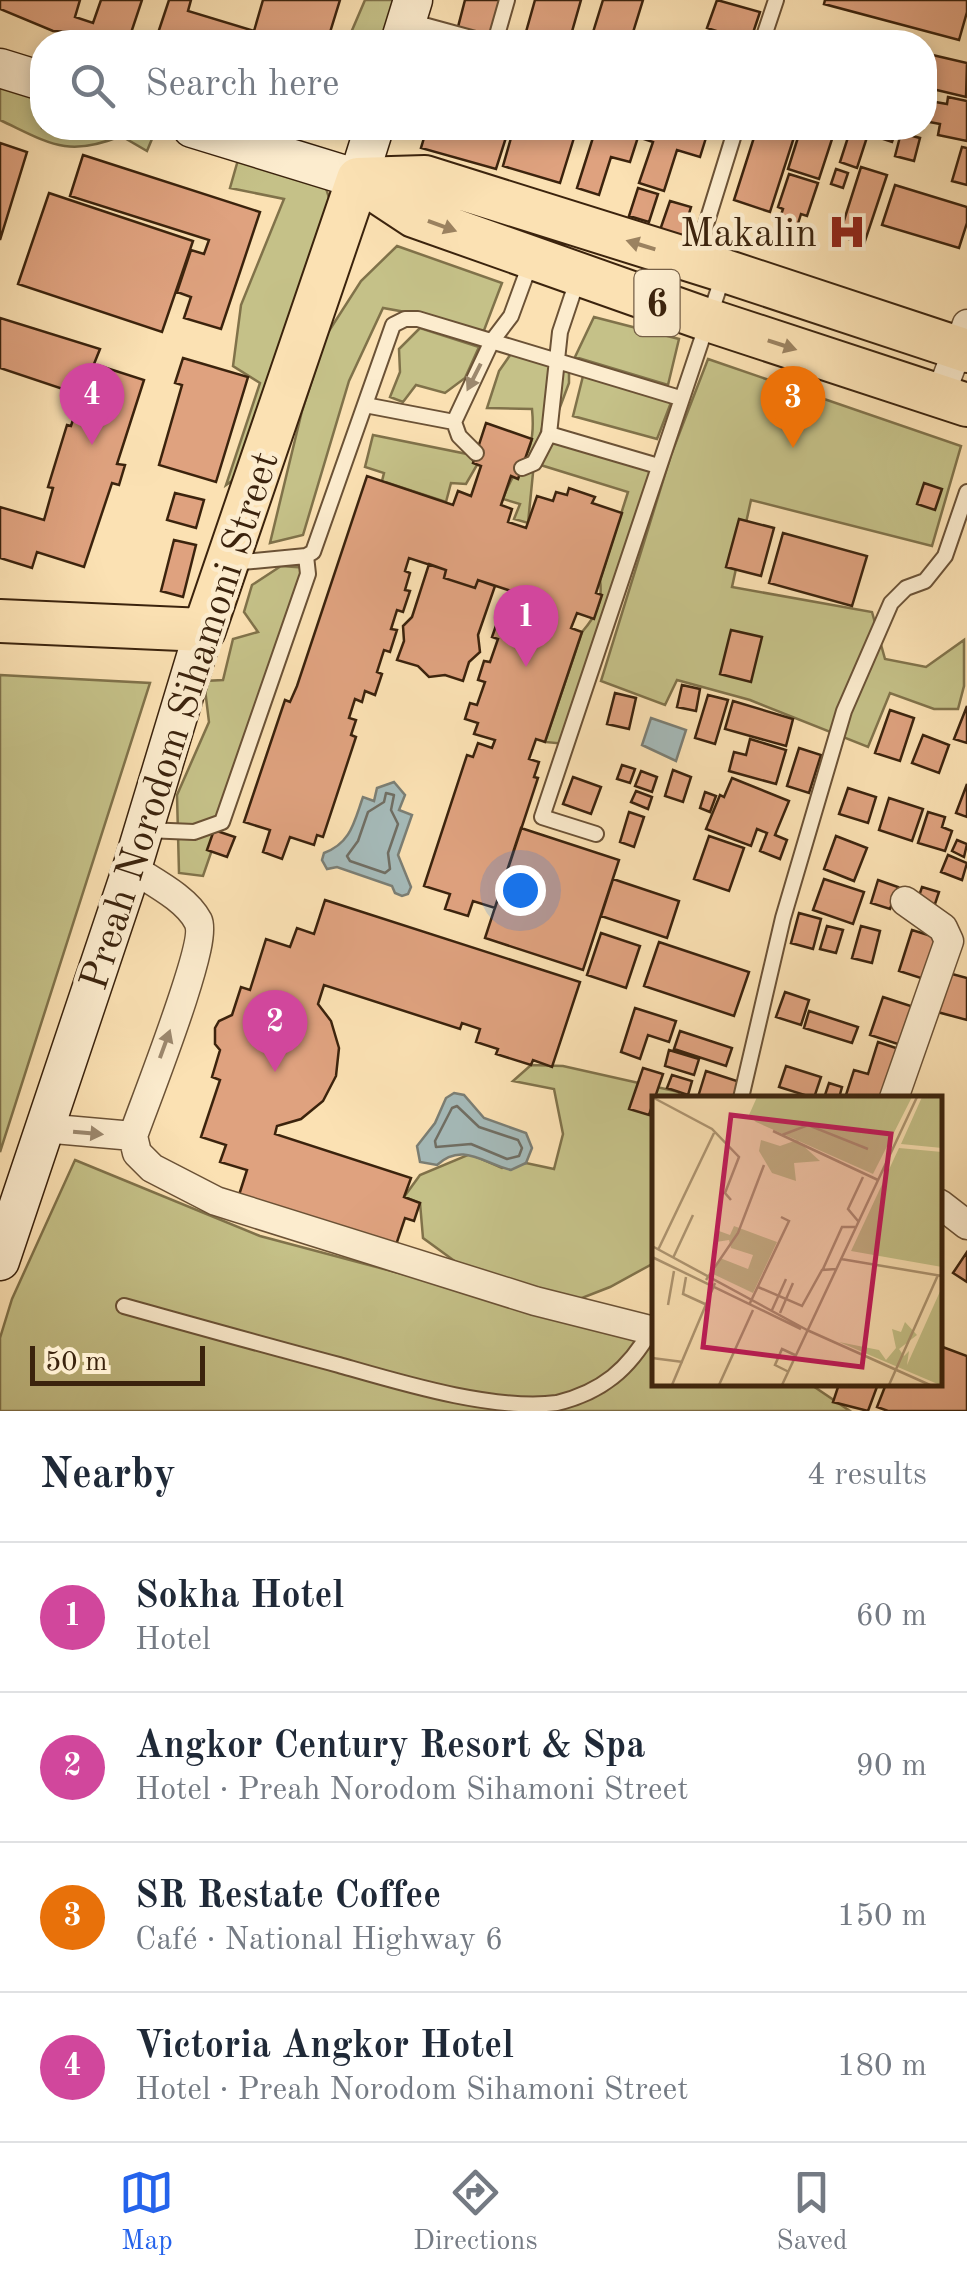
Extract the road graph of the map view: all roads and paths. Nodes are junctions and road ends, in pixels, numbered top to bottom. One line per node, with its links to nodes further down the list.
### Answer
1 (508, 0): 5 (lane)
2 (776, 0): 6 (lane)
3 (407, 21): 4 (lane)
4 (441, 30)
5 (499, 30)
6 (766, 30)
7 (0, 68): 8 (main road)
8 (30, 78)
9 (232, 140): 12 (main road)
10 (370, 140): 12 (main road)
11 (734, 140): 14 (lane)
12 (358, 178): 13 (main road, 6, one-way to 13); 14 (main road, 6, one-way to 12); 30 (main road, Preah Norodom Sihamoni Street)
13 (532, 259): 15 (main road, 6); 18 (lane)
14 (710, 266): 16 (lane); 17 (main road, 6)
15 (578, 276): 16 (main road, 6); 19 (lane)
16 (708, 320): 20 (lane); 21 (main road, 6, one-way to 21)
17 (964, 341): 21 (street)
18 (492, 342): 19 (lane); 22 (lane); 23 (lane, one-way to 23)
19 (557, 361): 20 (lane); 24 (lane)
20 (680, 398): 26 (lane)
21 (954, 400)
22 (365, 405): 23 (lane); 29 (lane)
23 (454, 422): 25 (lane)
24 (549, 434): 26 (lane); 27 (lane)
25 (476, 452)
26 (658, 466): 34 (lane)
27 (522, 468)
28 (967, 492): 37 (lane)
29 (306, 556): 30 (lane); 33 (lane)
30 (226, 564): 32 (main road, Preah Norodom Sihamoni Street)
31 (0, 621): 32 (main road)
32 (204, 630): 33 (main road, Preah Norodom Sihamoni Street)
33 (144, 830): 35 (main road, Preah Norodom Sihamoni Street)
34 (596, 834)
35 (132, 868): 39 (main road, Preah Norodom Sihamoni Street); 40 (street, one-way to 35)
36 (905, 901): 38 (street)
37 (742, 1096)
38 (895, 1096)
39 (43, 1128): 40 (street, one-way to 40); 43 (main road, Preah Norodom Sihamoni Street)
40 (133, 1136): 45 (street)
41 (942, 1205): 42 (street)
42 (967, 1224)
43 (0, 1262)
44 (124, 1306): 46 (lane)
45 (652, 1331)
46 (652, 1332)

